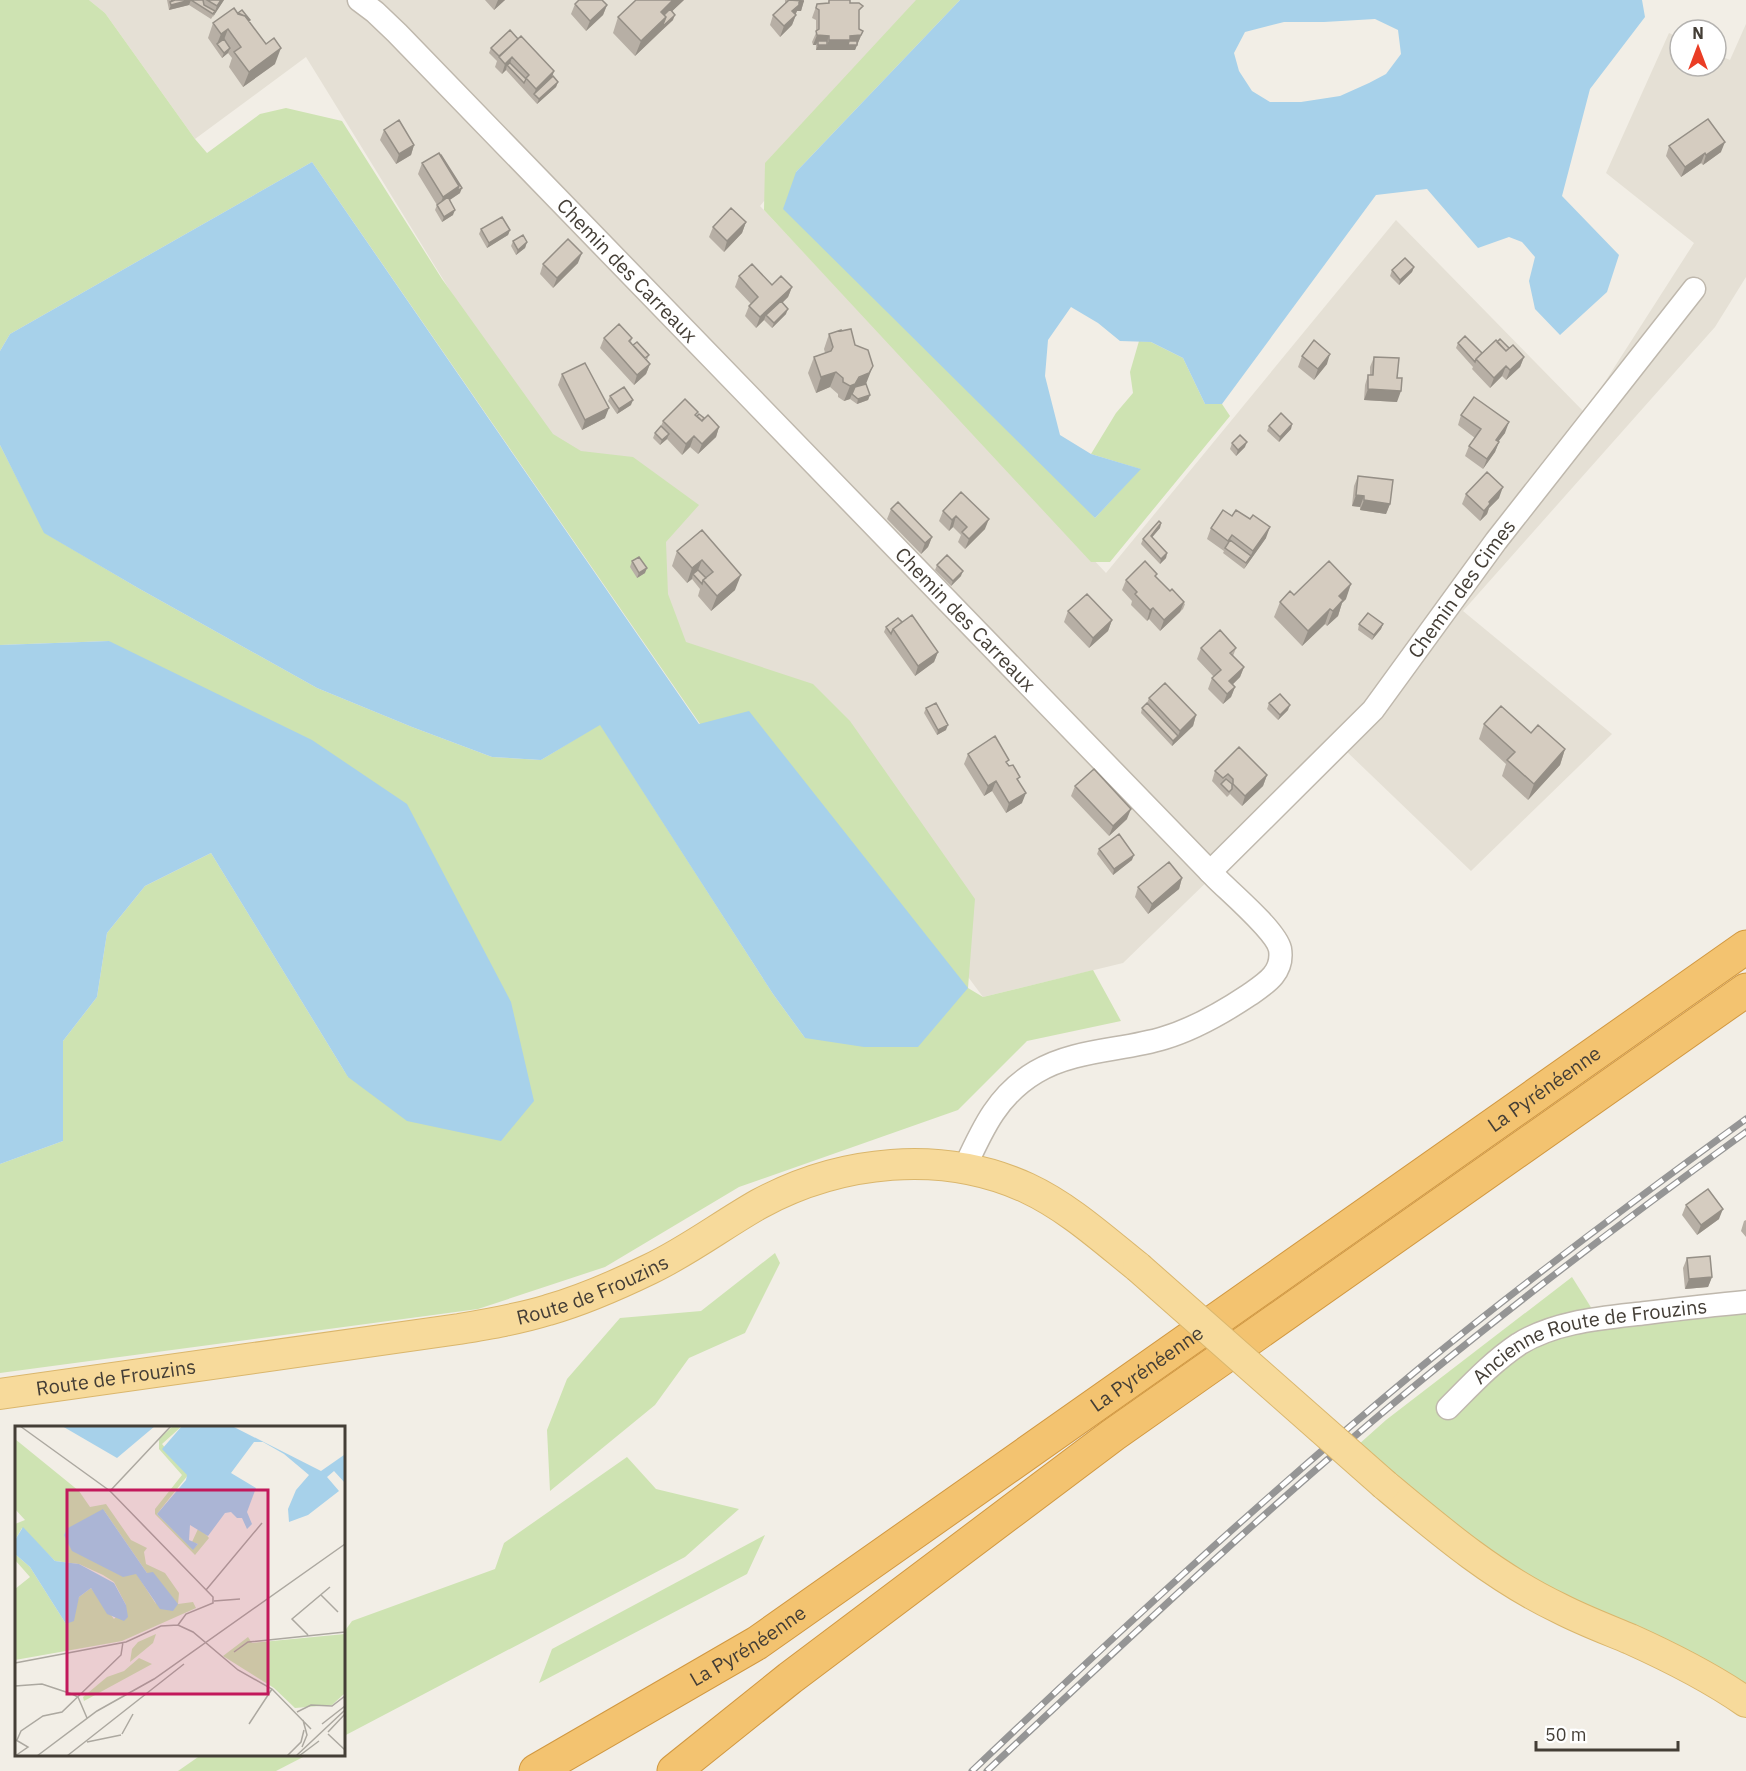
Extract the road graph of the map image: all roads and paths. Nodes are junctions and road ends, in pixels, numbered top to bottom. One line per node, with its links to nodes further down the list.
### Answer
1 (373, 4): 3 (street, Chemin des Carreaux)
2 (1694, 289): 3 (street, Chemin des Cimes)
3 (1210, 872): 6 (street, Chemin des Carreaux)
4 (1746, 946): 11 (highway, La Pyrénéenne)
5 (1746, 990): 12 (highway, La Pyrénéenne)
6 (964, 1169): 8 (main road, Route de Frouzins); 10 (main road, Route de Frouzins, bridge)
7 (1746, 1302): 9 (street, Ancienne Route de Frouzins)
8 (0, 1394)
9 (1448, 1408)
10 (1746, 1702)
11 (536, 1771)
12 (674, 1771)

